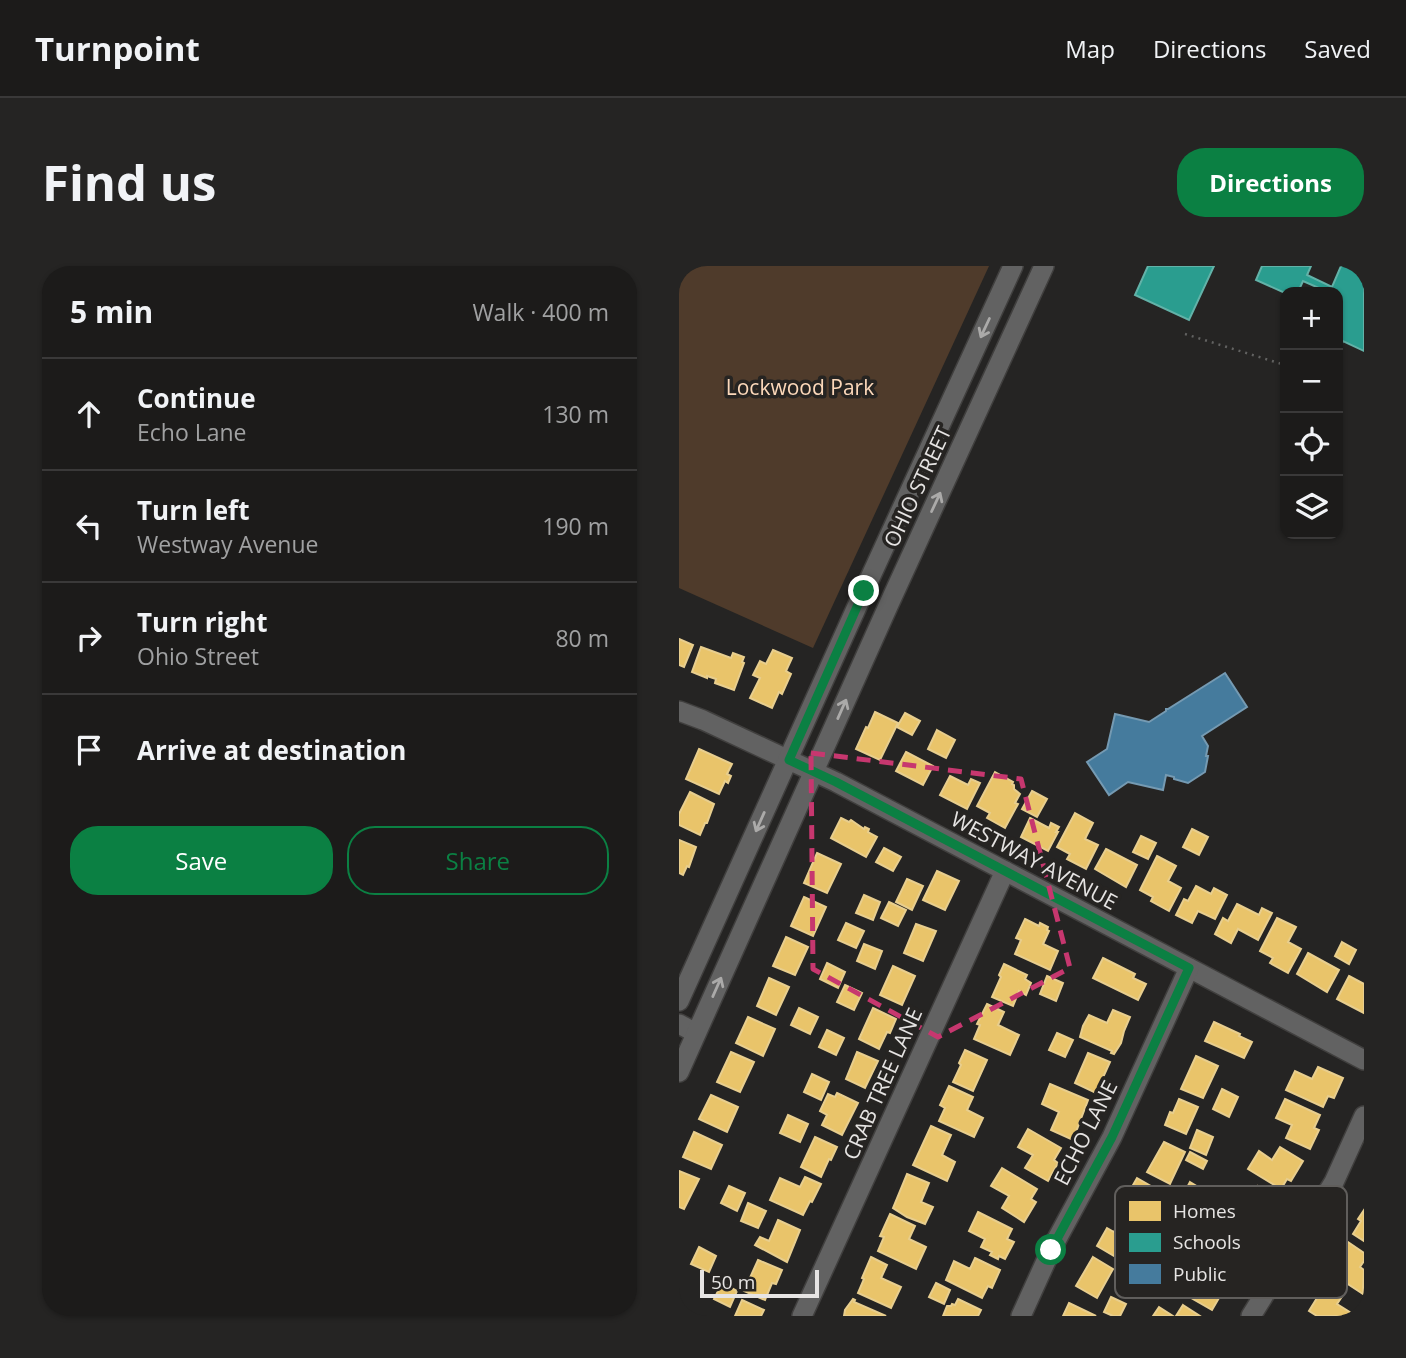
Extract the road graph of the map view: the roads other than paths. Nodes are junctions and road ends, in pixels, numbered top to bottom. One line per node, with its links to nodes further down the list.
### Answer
1 (1044, 266): 3 (street, OHIO STREET)
2 (1011, 271): 3 (street); 5 (street, OHIO STREET, one-way to 5)
3 (1034, 287): 6 (street, OHIO STREET, one-way to 3)
4 (679, 711): 5 (street, WESTWAY AVENUE)
5 (789, 760): 6 (street, WESTWAY AVENUE); 9 (street, OHIO STREET, one-way to 9)
6 (814, 771): 7 (street, WESTWAY AVENUE); 10 (street, OHIO STREET, one-way to 6)
7 (1005, 871): 8 (street, WESTWAY AVENUE); 16 (street, CRAB TREE LANE)
8 (1189, 968): 11 (street, WESTWAY AVENUE); 17 (street, ECHO LANE)
9 (679, 1001)
10 (688, 1029): 12 (street, OHIO STREET)
11 (1364, 1060)
12 (679, 1072)
13 (1364, 1116): 14 (street)
14 (1332, 1186)
15 (1262, 1298): 18 (street)
16 (802, 1316)
17 (1021, 1316)
18 (1251, 1316)

